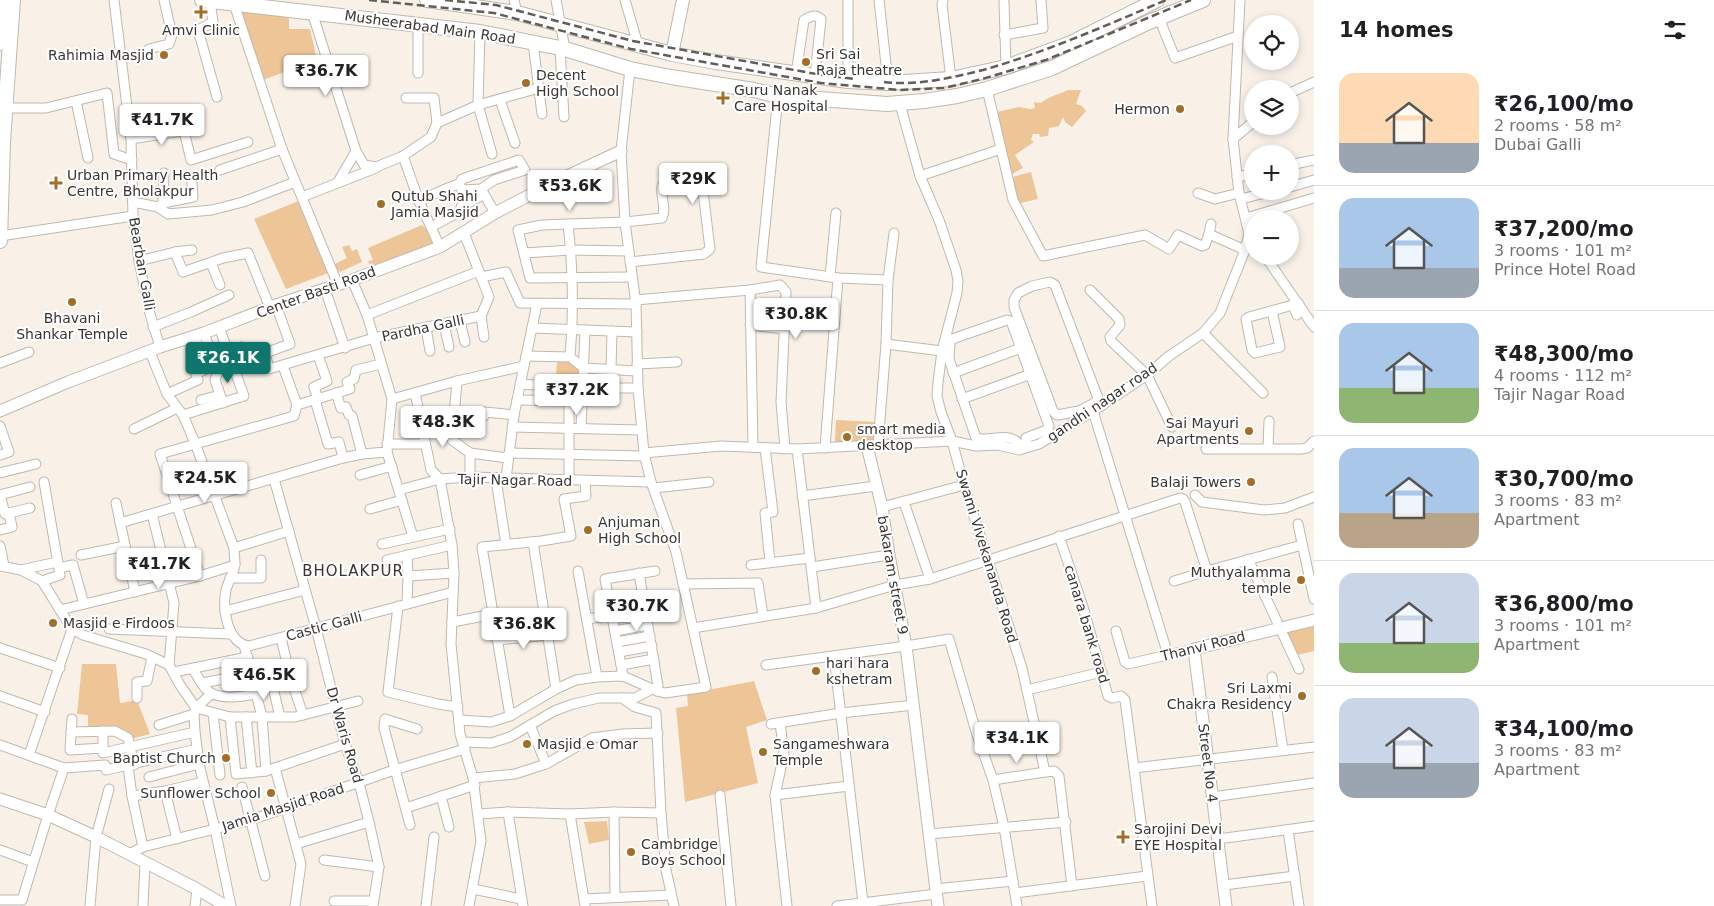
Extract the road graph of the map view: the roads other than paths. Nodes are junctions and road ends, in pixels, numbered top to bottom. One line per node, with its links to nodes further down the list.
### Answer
1 (2, 0): 28 (main road)
2 (13, 0): 57 (main road)
3 (114, 0): 65 (street, Bearban Galli)
4 (164, 0): 33 (street)
5 (427, 0): 20 (main road, Musheerabad Main Road)
6 (556, 0): 24 (street)
7 (625, 0): 31 (street)
8 (683, 0): 34 (main road)
9 (848, 0): 43 (street)
10 (879, 0): 45 (street)
11 (943, 0): 42 (street)
12 (1041, 0): 26 (street)
13 (1157, 0): 18 (main road, Musheerabad Main Road)
14 (1203, 0): 22 (main road, Musheerabad Main Road)
15 (1240, 0): 27 (street)
16 (206, 1): 19 (main road, Musheerabad Main Road); 51 (street)
17 (1004, 2): 26 (street)
18 (1141, 3): 30 (main road, Musheerabad Main Road)
19 (234, 4): 21 (main road, Musheerabad Main Road); 68 (street)
20 (515, 7): 24 (main road, Musheerabad Main Road)
21 (312, 12): 23 (main road, Musheerabad Main Road); 71 (street)
22 (1159, 18): 27 (street); 35 (main road, Musheerabad Main Road)
23 (418, 25): 25 (main road, Musheerabad Main Road); 39 (street)
24 (561, 26): 31 (main road, Musheerabad Main Road); 32 (street)
25 (480, 32): 29 (main road, Musheerabad Main Road); 56 (street)
26 (1004, 35): 37 (street)
27 (1238, 36): 64 (street)
28 (0, 43)
29 (534, 43): 32 (main road, Musheerabad Main Road); 46 (street)
30 (1071, 43): 35 (main road); 37 (main road, Musheerabad Main Road)
31 (638, 45): 34 (main road, Musheerabad Main Road)
32 (562, 48): 38 (main road, Musheerabad Main Road); 60 (street)
33 (148, 49)
34 (672, 54): 36 (main road, Musheerabad Main Road)
35 (1076, 57): 47 (main road, Musheerabad Main Road)
36 (757, 67): 40 (main road, Musheerabad Main Road); 49 (main road)
37 (1006, 67): 42 (main road, Musheerabad Main Road)
38 (630, 70): 49 (main road, Musheerabad Main Road); 70 (street)
39 (418, 73)
40 (796, 74): 41 (main road, Musheerabad Main Road); 41 (street)
41 (815, 76): 43 (main road, Musheerabad Main Road)
42 (951, 79): 45 (main road, Musheerabad Main Road)
43 (848, 81): 45 (main road, Musheerabad Main Road)
44 (1314, 82): 48 (street)
45 (888, 83)
46 (539, 88): 53 (street); 58 (street)
47 (987, 88): 55 (main road, Musheerabad Main Road); 69 (street)
48 (1299, 89)
49 (754, 90): 50 (main road, Musheerabad Main Road)
50 (778, 96): 55 (main road, Musheerabad Main Road); 130 (street)
51 (217, 97)
52 (406, 98): 61 (street)
53 (500, 100): 56 (street); 67 (street)
54 (76, 101): 57 (street); 74 (street); 75 (street)
55 (900, 104): 82 (street, Swami Vivekananda Road)
56 (478, 105): 61 (street); 72 (street)
57 (3, 108): 113 (main road)
58 (542, 114)
59 (154, 117): 63 (street)
60 (564, 117)
61 (437, 123): 73 (street)
62 (1244, 129): 64 (street)
63 (158, 135): 65 (street); 66 (street)
64 (1233, 138): 84 (street)
65 (131, 139): 75 (street, Bearban Galli)
66 (248, 142)
67 (515, 143)
68 (282, 149): 80 (street); 87 (street)
69 (1001, 149): 82 (street); 112 (street)
70 (621, 151): 103 (street, Center Basti Road); 106 (street)
71 (356, 152): 78 (street); 88 (street)
72 (492, 154)
73 (403, 156): 78 (street); 98 (street)
74 (88, 158)
75 (132, 160): 99 (street, Bearban Galli)
76 (1314, 160): 77 (street)
77 (1299, 163)
78 (376, 167): 88 (street)
79 (491, 169): 85 (street); 85 (street); 90 (street)
80 (220, 170)
81 (164, 173): 100 (street)
82 (920, 176): 174 (street, Swami Vivekananda Road)
83 (1244, 176): 84 (street)
84 (1237, 177): 95 (street)
85 (494, 180): 92 (street)
86 (1314, 180): 91 (street)
87 (295, 182): 96 (street); 100 (street)
88 (338, 182): 96 (street)
89 (192, 183): 100 (street)
90 (459, 184): 92 (street); 98 (street)
91 (1299, 184)
92 (483, 192): 103 (street); 109 (street)
93 (1198, 193): 95 (street)
94 (1244, 195): 95 (street)
95 (1240, 196): 102 (street)
96 (302, 197): 134 (street)
97 (1314, 198): 101 (street)
98 (420, 201): 109 (street)
99 (133, 202): 100 (street); 105 (street, Bearban Galli)
100 (161, 205)
101 (1273, 210)
102 (1244, 211)
103 (495, 213): 110 (street, Center Basti Road)
104 (836, 213): 130 (street)
105 (133, 216): 113 (street); 123 (street, Bearban Galli)
106 (625, 222): 107 (street); 120 (street); 124 (street)
107 (568, 224): 117 (street); 121 (street)
108 (1211, 224): 112 (street)
109 (431, 227): 115 (street)
110 (464, 232): 115 (street, Center Basti Road); 127 (street)
111 (894, 233): 132 (street)
112 (1209, 234): 118 (street)
113 (0, 236): 114 (main road)
114 (0, 240)
115 (440, 247): 131 (street, Center Basti Road)
116 (192, 250): 119 (street)
117 (571, 250): 120 (street); 121 (street); 128 (street)
118 (1244, 250)
119 (175, 252): 123 (street); 125 (street)
120 (628, 252): 124 (street)
121 (524, 253): 128 (street)
122 (1244, 253): 163 (street, gandhi nagar road)
123 (139, 261): 154 (street, Bearban Galli)
124 (630, 262): 129 (street)
125 (212, 263): 133 (street); 145 (street)
126 (1271, 265): 143 (street)
127 (480, 274): 141 (street); 147 (street); 149 (street, Pardha Galli)
128 (572, 277): 129 (street); 142 (street)
129 (632, 277): 139 (street)
130 (834, 278): 132 (street); 236 (street)
131 (352, 280): 134 (street, Center Basti Road); 147 (street)
132 (888, 280): 168 (street)
133 (220, 284)
134 (338, 285): 135 (street, Center Basti Road)
135 (325, 289): 145 (street, Center Basti Road); 170 (street)
136 (750, 290): 139 (street); 140 (street); 144 (street)
137 (1090, 290): 193 (street)
138 (229, 295): 154 (street)
139 (635, 302): 142 (street); 162 (street)
140 (751, 303): 144 (street); 153 (street)
141 (537, 304): 142 (street); 157 (street)
142 (573, 304): 159 (street)
143 (1296, 304): 146 (street); 148 (street); 151 (street)
144 (786, 306): 158 (street)
145 (273, 307): 155 (street, Center Basti Road); 177 (street)
146 (1272, 311): 146 (street)
147 (367, 315): 166 (street)
148 (1297, 315)
149 (481, 316): 150 (street, Pardha Galli); 165 (street)
150 (460, 321): 152 (street, Pardha Galli); 167 (street)
151 (1313, 323)
152 (444, 324): 156 (street, Pardha Galli); 169 (street)
153 (750, 325): 158 (street); 233 (street)
154 (154, 327): 172 (street, Bearban Galli)
155 (218, 327): 164 (street, Center Basti Road); 176 (street)
156 (426, 328): 166 (street, Pardha Galli); 173 (street)
157 (532, 328): 159 (street); 179 (street)
158 (785, 329): 238 (street)
159 (572, 330): 160 (street); 180 (street)
160 (585, 330): 161 (street); 188 (street)
161 (612, 331): 162 (street); 189 (street)
162 (637, 332): 187 (street)
163 (1203, 333): 193 (street, gandhi nagar road); 198 (street)
164 (199, 335): 172 (street, Center Basti Road); 190 (street); 201 (street)
165 (484, 337)
166 (374, 338): 170 (street, Pardha Galli); 183 (street)
167 (466, 342)
168 (886, 344): 174 (street); 231 (street)
169 (449, 347)
170 (345, 348): 178 (street, Pardha Galli)
171 (1021, 348): 191 (street); 191 (street); 192 (street)
172 (155, 349): 201 (street); 212 (street, Center Basti Road)
173 (430, 351)
174 (942, 351): 227 (street, Swami Vivekananda Road)
175 (29, 352): 182 (street)
176 (229, 352): 177 (street); 184 (street)
177 (265, 353): 185 (street)
178 (318, 356): 185 (street, Pardha Galli); 206 (street)
179 (526, 356): 180 (street); 186 (street)
180 (570, 357): 188 (street)
181 (677, 362): 187 (street)
182 (0, 363)
183 (381, 364): 199 (street); 203 (street)
184 (234, 366): 190 (street); 202 (street)
185 (283, 366): 210 (street)
186 (524, 366): 194 (street); 195 (street)
187 (637, 367): 189 (street); 197 (street)
188 (584, 368): 189 (street); 196 (street)
189 (611, 370)
190 (218, 372): 202 (street)
191 (953, 373): 204 (street)
192 (1031, 374): 204 (street); 232 (street)
193 (1147, 375): 211 (street, gandhi nagar road); 222 (street)
194 (457, 382): 200 (street); 214 (street)
195 (520, 384): 196 (street); 207 (street)
196 (583, 388): 197 (street); 208 (street)
197 (638, 388): 225 (street)
198 (1262, 392)
199 (336, 393): 206 (street); 242 (street)
200 (415, 393): 203 (street); 226 (street, Tajir Nagar Road)
201 (167, 394): 213 (street)
202 (221, 399): 205 (street); 213 (street)
203 (392, 399): 234 (street)
204 (962, 399): 232 (street)
205 (201, 400)
206 (316, 400): 210 (street); 247 (street)
207 (517, 400): 209 (street); 215 (street)
208 (582, 400): 209 (street); 221 (street)
209 (570, 402): 220 (street)
210 (297, 405): 229 (street)
211 (1097, 406): 216 (street, gandhi nagar road); 216 (street); 279 (street)
212 (0, 411)
213 (180, 412): 223 (street); 229 (street)
214 (455, 413): 215 (street); 224 (street)
215 (514, 414): 219 (street)
216 (1081, 414): 232 (street, gandhi nagar road)
217 (1269, 421): 237 (street)
218 (0, 426): 245 (street)
219 (512, 427): 220 (street); 246 (street)
220 (570, 428): 221 (street); 243 (street)
221 (581, 428): 225 (street)
222 (1172, 428)
223 (134, 429)
224 (453, 430): 226 (street); 241 (street)
225 (642, 430): 244 (street)
226 (423, 434): 230 (street, Tajir Nagar Road)
227 (952, 441): 231 (street); 232 (street); 261 (street, Swami Vivekananda Road)
228 (1314, 441): 237 (street)
229 (195, 444): 266 (street); 273 (street)
230 (425, 444): 234 (street); 254 (street, Tajir Nagar Road)
231 (872, 445): 236 (street); 262 (street, bakaram street 9)
232 (1023, 445)
233 (753, 447): 235 (street); 244 (street)
234 (387, 448): 242 (street); 249 (street)
235 (765, 448): 238 (street); 303 (street)
236 (825, 448): 239 (street)
237 (1268, 448): 240 (street)
238 (786, 449): 239 (street)
239 (797, 449): 268 (street)
240 (1206, 449)
241 (470, 453): 246 (street); 252 (street)
242 (362, 454): 247 (street)
243 (570, 454): 244 (street); 246 (street); 256 (street)
244 (644, 454): 260 (street)
245 (0, 455)
246 (509, 456): 255 (street)
247 (343, 458): 253 (street)
248 (36, 464): 250 (street)
249 (392, 466): 251 (street); 264 (street)
250 (0, 473)
251 (360, 475)
252 (470, 477): 254 (street, Tajir Nagar Road); 255 (street, Tajir Nagar Road)
253 (274, 479): 266 (street); 284 (street, Dr Waris Road)
254 (440, 479): 264 (street); 282 (street)
255 (501, 479): 256 (street, Tajir Nagar Road); 290 (street)
256 (569, 480): 257 (street, Tajir Nagar Road)
257 (585, 481): 260 (street, Tajir Nagar Road); 287 (street)
258 (44, 482): 305 (street)
259 (709, 482): 260 (street, Tajir Nagar Road)
260 (653, 485): 322 (street)
261 (964, 485): 271 (street); 300 (street, Swami Vivekananda Road)
262 (876, 486): 268 (street); 274 (street, bakaram street 9)
263 (30, 487): 265 (street)
264 (399, 490): 270 (street)
265 (0, 495): 277 (street)
266 (215, 495): 273 (street); 294 (street)
267 (1195, 495): 269 (street)
268 (802, 496): 298 (street)
269 (1314, 497)
270 (402, 500): 276 (street); 286 (street)
271 (904, 502): 274 (street); 318 (street)
272 (116, 503): 280 (street)
273 (179, 507): 278 (street); 315 (street)
274 (882, 507): 296 (street, bakaram street 9)
275 (30, 508): 277 (street)
276 (370, 510)
277 (9, 513): 283 (street)
278 (152, 514): 280 (street); 321 (street)
279 (1125, 515): 285 (street); 311 (street); 363 (street)
280 (120, 522): 293 (street)
281 (1298, 524): 291 (street)
282 (450, 529): 286 (street); 289 (street)
283 (0, 530)
284 (289, 531): 294 (street); 324 (street, Dr Waris Road)
285 (1059, 536): 300 (street); 375 (street, canara bank road)
286 (413, 537): 288 (street)
287 (533, 542): 290 (street); 352 (street)
288 (382, 544)
289 (452, 545): 297 (street); 312 (street)
290 (506, 545): 335 (street)
291 (1302, 545): 299 (street); 328 (street)
292 (0, 546): 307 (street)
293 (125, 546): 295 (street); 325 (street)
294 (234, 548): 306 (street)
295 (81, 555)
296 (889, 555): 308 (street); 323 (street, bakaram street 9)
297 (407, 556): 302 (street); 316 (street)
298 (810, 558): 303 (street); 308 (street)
299 (1248, 558): 311 (street); 345 (street)
300 (988, 559): 318 (street); 384 (street, Swami Vivekananda Road)
301 (261, 560): 317 (street)
302 (387, 560)
303 (770, 562): 304 (street)
304 (751, 564)
305 (58, 565): 309 (street); 319 (street); 330 (street)
306 (234, 565): 315 (street); 317 (street)
307 (2, 566): 309 (street)
308 (812, 567): 332 (street)
309 (21, 570): 319 (street)
310 (655, 571): 314 (street)
311 (1207, 571): 320 (street)
312 (454, 572): 316 (street); 326 (street)
313 (578, 572): 339 (street)
314 (639, 573): 327 (street); 329 (street)
315 (200, 576): 321 (street)
316 (408, 576): 331 (street)
317 (230, 578): 334 (street)
318 (930, 579): 323 (street)
319 (42, 581): 333 (street)
320 (1174, 581)
321 (170, 583): 325 (street); 350 (street)
322 (683, 584): 337 (street); 344 (street)
323 (895, 585): 332 (street); 359 (street, bakaram street 9)
324 (305, 590): 334 (street); 343 (street, Dr Waris Road)
325 (135, 592): 330 (street)
326 (453, 592): 331 (street, Castic Galli); 341 (street)
327 (643, 594): 329 (street); 336 (street)
328 (1314, 599)
329 (609, 600): 338 (street)
330 (84, 604): 333 (street)
331 (403, 605): 343 (street, Castic Galli); 394 (street)
332 (816, 608): 337 (street)
333 (60, 610): 346 (street)
334 (225, 611): 351 (street)
335 (494, 614): 341 (street); 355 (street)
336 (645, 614): 338 (street); 342 (street)
337 (763, 616): 344 (street)
338 (613, 617): 339 (street); 348 (street)
339 (586, 619): 378 (street)
340 (1314, 620): 345 (street, Thanvi Road)
341 (452, 622): 394 (street)
342 (647, 625): 348 (street); 353 (street)
343 (316, 628): 354 (street, Castic Galli); 393 (street, Dr Waris Road)
344 (693, 628): 383 (street)
345 (1281, 628): 361 (street, Thanvi Road); 373 (street)
346 (72, 629): 365 (street); 370 (street)
347 (108, 629): 350 (street)
348 (615, 631): 356 (street)
349 (1116, 631): 363 (street, Thanvi Road)
350 (172, 632): 351 (street); 371 (street)
351 (231, 634): 357 (street)
352 (548, 636): 355 (street); 382 (street)
353 (650, 636): 356 (street); 358 (street)
354 (281, 638): 357 (street, Castic Galli); 376 (street)
355 (497, 640): 400 (street)
356 (617, 642): 362 (street)
357 (244, 646): 366 (street)
358 (652, 646): 362 (street); 367 (street)
359 (906, 646): 364 (street); 392 (street, bakaram street 9); 436 (street)
360 (0, 648): 370 (street)
361 (1194, 649): 363 (street, Thanvi Road); 424 (street, Street No 4)
362 (619, 652): 368 (street)
363 (1168, 655)
364 (834, 656): 369 (street); 398 (street)
365 (152, 657): 371 (street); 388 (street)
366 (248, 658): 372 (street); 374 (street)
367 (654, 659): 368 (street); 383 (street)
368 (622, 665): 377 (street)
369 (766, 665)
370 (60, 668): 396 (street)
371 (172, 668): 372 (street); 395 (street)
372 (193, 669): 381 (street)
373 (1299, 669)
374 (251, 671): 380 (street); 381 (street); 386 (street)
375 (1102, 672): 384 (street); 429 (street, canara bank road)
376 (290, 676): 380 (street); 399 (street)
377 (623, 676): 378 (street); 383 (street)
378 (597, 677): 382 (street)
379 (1272, 677): 422 (street)
380 (271, 679): 404 (street)
381 (202, 684): 385 (street)
382 (556, 688): 391 (street)
383 (655, 690): 389 (street, Jamia Masjid Road)
384 (1027, 690): 433 (street, Swami Vivekananda Road)
385 (211, 694): 386 (street); 395 (street)
386 (256, 694): 403 (street)
387 (0, 696): 396 (street)
388 (137, 698)
389 (622, 698): 405 (street, Jamia Masjid Road); 414 (street)
390 (358, 701): 393 (street)
391 (534, 701): 400 (street); 405 (street)
392 (914, 705): 398 (street); 468 (street, bakaram street 9)
393 (335, 706): 399 (street); 415 (street, Dr Waris Road)
394 (458, 707): 407 (street)
395 (195, 711): 397 (street); 408 (street); 413 (street)
396 (45, 712): 423 (street)
397 (213, 713): 401 (street); 434 (street)
398 (841, 713): 441 (street); 446 (street)
399 (302, 715): 404 (street)
400 (510, 716): 407 (street)
401 (230, 717): 402 (street); 432 (street)
402 (246, 717): 403 (street); 432 (street)
403 (262, 717): 404 (street); 430 (street)
404 (280, 717)
405 (544, 717): 409 (street, Jamia Masjid Road)
406 (72, 719): 412 (street)
407 (459, 720): 417 (street)
408 (159, 725)
409 (530, 725): 417 (street, Jamia Masjid Road); 426 (street)
410 (417, 729): 431 (street)
411 (103, 731): 412 (street); 419 (street); 420 (street)
412 (71, 732): 419 (street)
413 (195, 732): 420 (street); 421 (street)
414 (658, 733): 426 (street); 455 (street)
415 (345, 744): 430 (street); 439 (street, Dr Waris Road)
416 (0, 745): 423 (street)
417 (464, 746): 431 (street, Jamia Masjid Road); 437 (street)
418 (1314, 747): 422 (street)
419 (103, 748): 420 (street)
420 (129, 748): 427 (street)
421 (197, 749): 425 (street); 427 (street)
422 (1283, 750): 424 (street)
423 (29, 755): 428 (street)
424 (1208, 759): 429 (street); 449 (street, Street No 4)
425 (199, 764): 435 (street); 438 (street)
426 (546, 764): 437 (street)
427 (131, 765): 428 (street); 447 (street)
428 (64, 768): 458 (street)
429 (1134, 768): 482 (street, canara bank road)
430 (270, 770): 432 (street); 451 (street)
431 (394, 770): 439 (street, Jamia Masjid Road); 452 (street)
432 (252, 772)
433 (1045, 772): 436 (street); 461 (street)
434 (220, 775)
435 (150, 777)
436 (993, 780): 465 (street)
437 (474, 781): 448 (street); 456 (street)
438 (203, 782): 444 (street); 466 (street)
439 (359, 783): 451 (street, Jamia Masjid Road); 460 (street, Dr Waris Road)
440 (1314, 783): 449 (street)
441 (849, 786): 446 (street); 497 (street)
442 (242, 787): 459 (street)
443 (109, 790): 469 (street)
444 (165, 790): 447 (street); 472 (street)
445 (720, 795): 508 (street)
446 (775, 795): 509 (street)
447 (132, 796): 474 (street)
448 (441, 796): 452 (street); 464 (street)
449 (1212, 797): 471 (street, Street No 4)
450 (0, 799): 458 (street)
451 (285, 807): 459 (street, Jamia Masjid Road); 473 (street)
452 (406, 808): 462 (street)
453 (508, 812): 456 (street); 457 (street); 496 (street)
454 (614, 812): 455 (street); 457 (street); 491 (street)
455 (661, 813): 490 (street)
456 (478, 814): 488 (street)
457 (570, 814): 495 (street)
458 (48, 815): 469 (street); 478 (street)
459 (250, 820): 466 (street, Jamia Masjid Road); 481 (street)
460 (369, 822): 473 (street); 480 (street, Dr Waris Road)
461 (1066, 822): 465 (street); 486 (street)
462 (410, 825)
463 (1314, 826): 467 (street)
464 (449, 827)
465 (1004, 827): 468 (street); 484 (street)
466 (215, 828): 472 (street, Jamia Masjid Road); 503 (street)
467 (1288, 830): 471 (street); 483 (street)
468 (929, 834): 492 (street, bakaram street 9)
469 (96, 837): 476 (street); 499 (street)
470 (434, 837): 505 (street)
471 (1218, 838): 485 (street, Street No 4)
472 (177, 839): 474 (street, Jamia Masjid Road)
473 (296, 844): 504 (street)
474 (143, 847): 476 (street, Jamia Masjid Road)
475 (0, 850): 478 (street)
476 (129, 854): 479 (street)
477 (324, 860): 480 (street)
478 (33, 862): 493 (street)
479 (145, 863): 487 (street); 500 (street)
480 (378, 867): 498 (street, Dr Waris Road)
481 (265, 876)
482 (1147, 876): 486 (street); 512 (street, canara bank road)
483 (1295, 876): 485 (street); 514 (street)
484 (1013, 881): 489 (street); 492 (street)
485 (1224, 885): 513 (street, Street No 4)
486 (1072, 886): 489 (street)
487 (197, 888): 501 (street); 502 (street)
488 (473, 889): 496 (street); 506 (street)
489 (1015, 893): 511 (street)
490 (671, 895): 491 (street); 507 (street)
491 (615, 896): 495 (street)
492 (937, 896): 497 (street)
493 (0, 900)
494 (334, 901): 498 (street)
495 (585, 902)
496 (522, 903)
497 (863, 903): 510 (street)
498 (373, 904)
499 (90, 906)
500 (143, 906)
501 (195, 906)
502 (226, 906)
503 (231, 906)
504 (295, 906)
505 (426, 906)
506 (469, 906)
507 (674, 906)
508 (732, 906)
509 (787, 906)
510 (837, 906)
511 (1016, 906)
512 (1152, 906)
513 (1226, 906)
514 (1299, 906)

